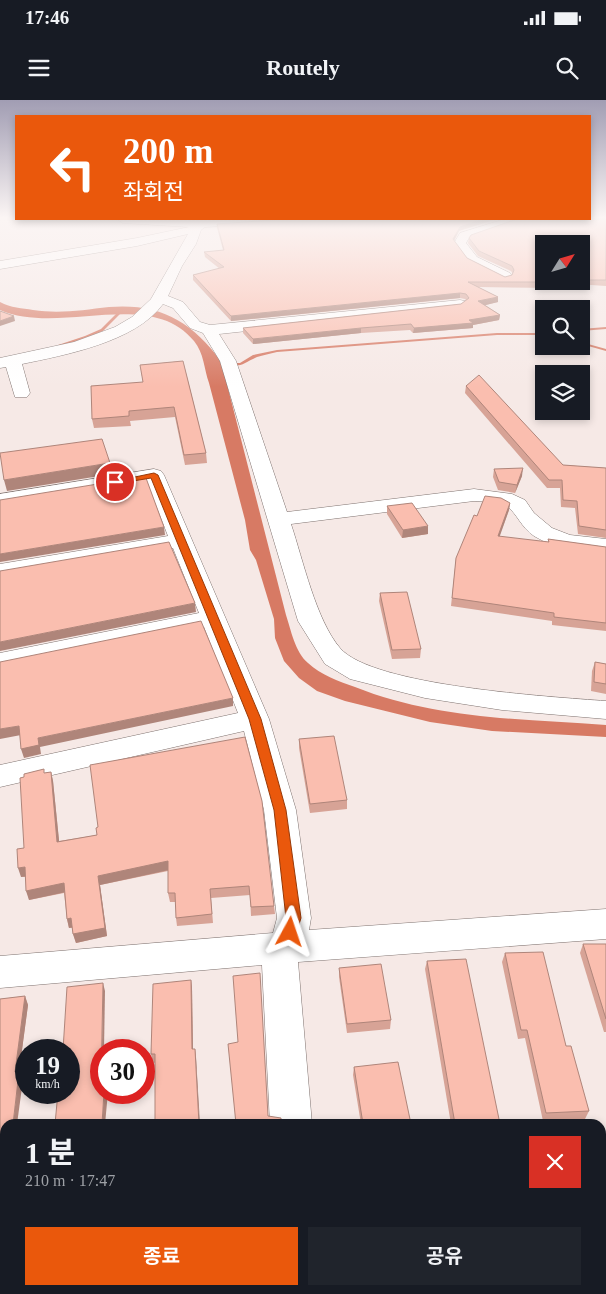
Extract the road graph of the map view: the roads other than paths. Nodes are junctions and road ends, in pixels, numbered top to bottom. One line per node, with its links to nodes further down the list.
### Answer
1 (170, 275): 3 (street)
2 (460, 304): 4 (street)
3 (151, 307): 4 (street); 5 (street)
4 (209, 330): 8 (street)
5 (7, 362): 6 (street)
6 (21, 393)
7 (0, 500): 9 (street)
8 (280, 520): 10 (street); 14 (street)
9 (180, 540): 11 (street); 12 (street)
10 (606, 546)
11 (0, 571)
12 (213, 618): 13 (street); 15 (street)
13 (0, 661)
14 (606, 710)
15 (255, 719): 16 (street); 18 (street)
16 (0, 776)
17 (606, 924): 18 (street)
18 (287, 947): 19 (street); 20 (street)
19 (0, 972)
20 (291, 1119)

